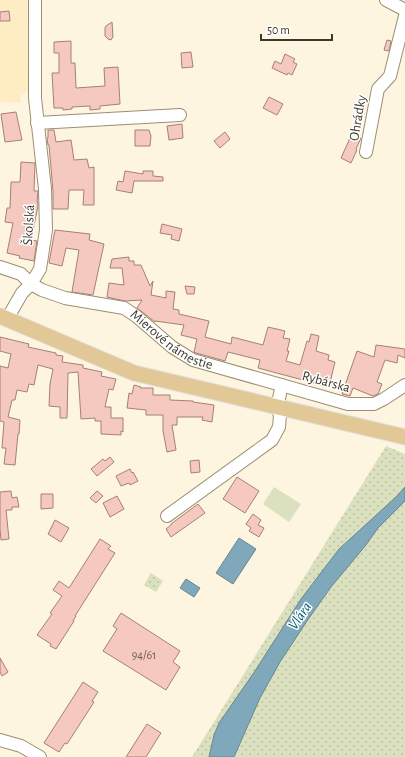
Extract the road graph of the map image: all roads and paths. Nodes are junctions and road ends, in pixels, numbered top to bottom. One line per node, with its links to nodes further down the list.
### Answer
1 (35, 0): 6 (street, Školská)
2 (386, 0): 3 (street)
3 (405, 10)
4 (405, 16): 7 (street, Ohrádky)
5 (180, 115): 6 (street)
6 (37, 123): 9 (street, Školská)
7 (366, 152)
8 (0, 268): 9 (street, Mierové námestie)
9 (32, 284): 10 (street, Školská); 11 (street, Mierové námestie)
10 (3, 318): 13 (main road, Mierové námestie)
11 (282, 385): 12 (street, Rybárska); 13 (street)
12 (405, 385)
13 (277, 407): 14 (main road, Mierové námestie); 15 (street)
14 (405, 437)
15 (167, 516)
16 (0, 740): 17 (street)
17 (40, 757)

